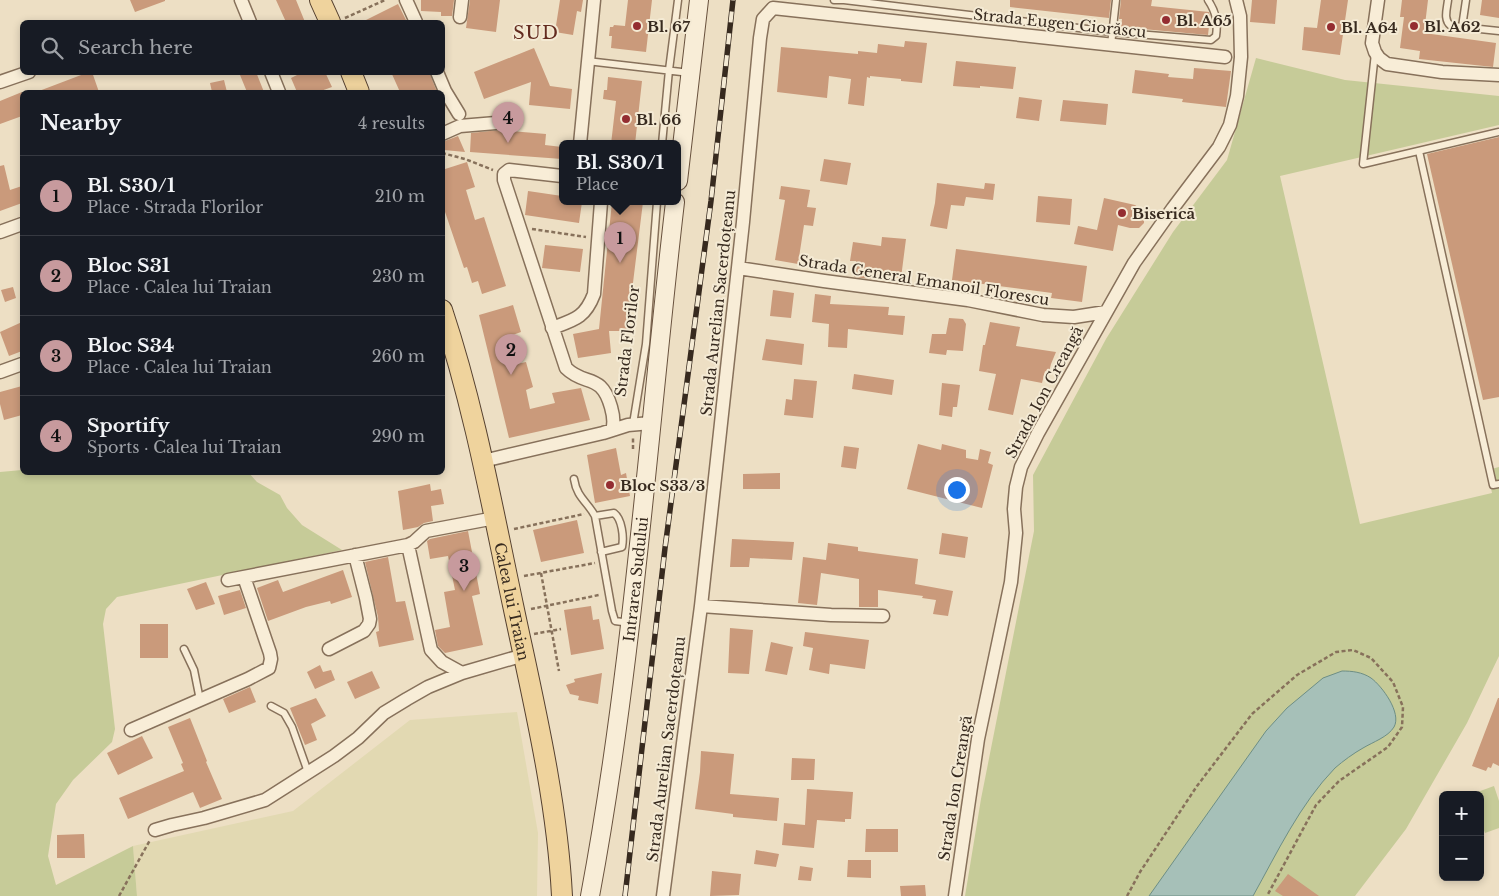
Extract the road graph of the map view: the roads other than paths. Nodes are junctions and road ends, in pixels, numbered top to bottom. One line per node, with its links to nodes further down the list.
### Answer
1 (241, 0): 18 (street)
2 (320, 0): 19 (main road)
3 (406, 0): 20 (street)
4 (462, 0): 17 (street)
5 (594, 0): 27 (street)
6 (678, 0): 28 (lane)
7 (699, 0): 29 (street)
8 (834, 0): 9 (lane)
9 (844, 0): 23 (lane)
10 (1116, 0): 23 (lane)
11 (1208, 0): 23 (lane)
12 (1236, 0): 53 (street, Strada Ion Creangă)
13 (1378, 0): 25 (street)
14 (1448, 0): 21 (lane)
15 (1466, 0): 21 (lane)
16 (773, 4): 24 (street, Strada Eugen Ciorăscu); 52 (street, Strada Aurelian Sacerdoțeanu)
17 (460, 17)
18 (246, 20)
19 (335, 20)
20 (415, 20)
21 (1462, 27): 22 (lane)
22 (1499, 31)
23 (1112, 32): 24 (lane)
24 (1111, 45): 26 (street, Strada Eugen Ciorăscu)
25 (1375, 52): 34 (street); 44 (lane)
26 (1224, 57)
27 (587, 61): 28 (lane); 42 (street)
28 (669, 70): 29 (lane); 43 (lane)
29 (690, 73): 45 (street)
30 (20, 75): 35 (street)
31 (272, 75): 36 (street)
32 (352, 75): 37 (main road)
33 (438, 75): 38 (street)
34 (1499, 75)
35 (0, 82)
36 (278, 90)
37 (358, 90)
38 (458, 114)
39 (496, 123): 41 (street)
40 (1499, 132): 44 (lane)
41 (445, 133)
42 (580, 140)
43 (662, 140)
44 (1419, 151): 63 (lane)
45 (681, 154)
46 (559, 176): 55 (street, Strada Florilor)
47 (601, 205): 55 (street)
48 (657, 205): 59 (lane, Strada Florilor)
49 (675, 205): 58 (street, Intrarea Sudului)
50 (20, 225): 51 (street)
51 (0, 232)
52 (738, 268): 53 (street, Strada General Emanoil Florescu); 71 (street, Strada Aurelian Sacerdoțeanu)
53 (1106, 312): 86 (street, Strada Ion Creangă)
54 (445, 320): 61 (main road, Calea lui Traian)
55 (552, 328): 60 (street, Strada Florilor)
56 (20, 365): 57 (street)
57 (0, 372)
58 (651, 422): 59 (street); 73 (street, Intrarea Sudului)
59 (633, 424): 60 (street)
60 (612, 430): 61 (street)
61 (483, 461): 65 (main road, Calea lui Traian)
62 (574, 479): 64 (lane)
63 (1499, 484)
64 (594, 514): 67 (lane); 67 (lane)
65 (496, 525): 66 (street); 74 (main road, Calea lui Traian)
66 (408, 545): 68 (street); 77 (street)
67 (601, 552): 73 (lane)
68 (355, 555): 69 (street); 76 (street)
69 (244, 578): 70 (street); 78 (street)
70 (228, 580)
71 (701, 606): 72 (street); 85 (street, Strada Aurelian Sacerdoțeanu)
72 (883, 616)
73 (630, 623): 84 (street, Intrarea Sudului)
74 (522, 646): 77 (street); 83 (main road, Calea lui Traian)
75 (184, 649): 78 (lane)
76 (329, 649)
77 (462, 673): 81 (street)
78 (200, 700): 80 (street)
79 (271, 706): 81 (lane)
80 (131, 730)
81 (308, 772): 82 (street)
82 (155, 830)
83 (562, 896)
84 (590, 896)
85 (663, 896)
86 (955, 896)

